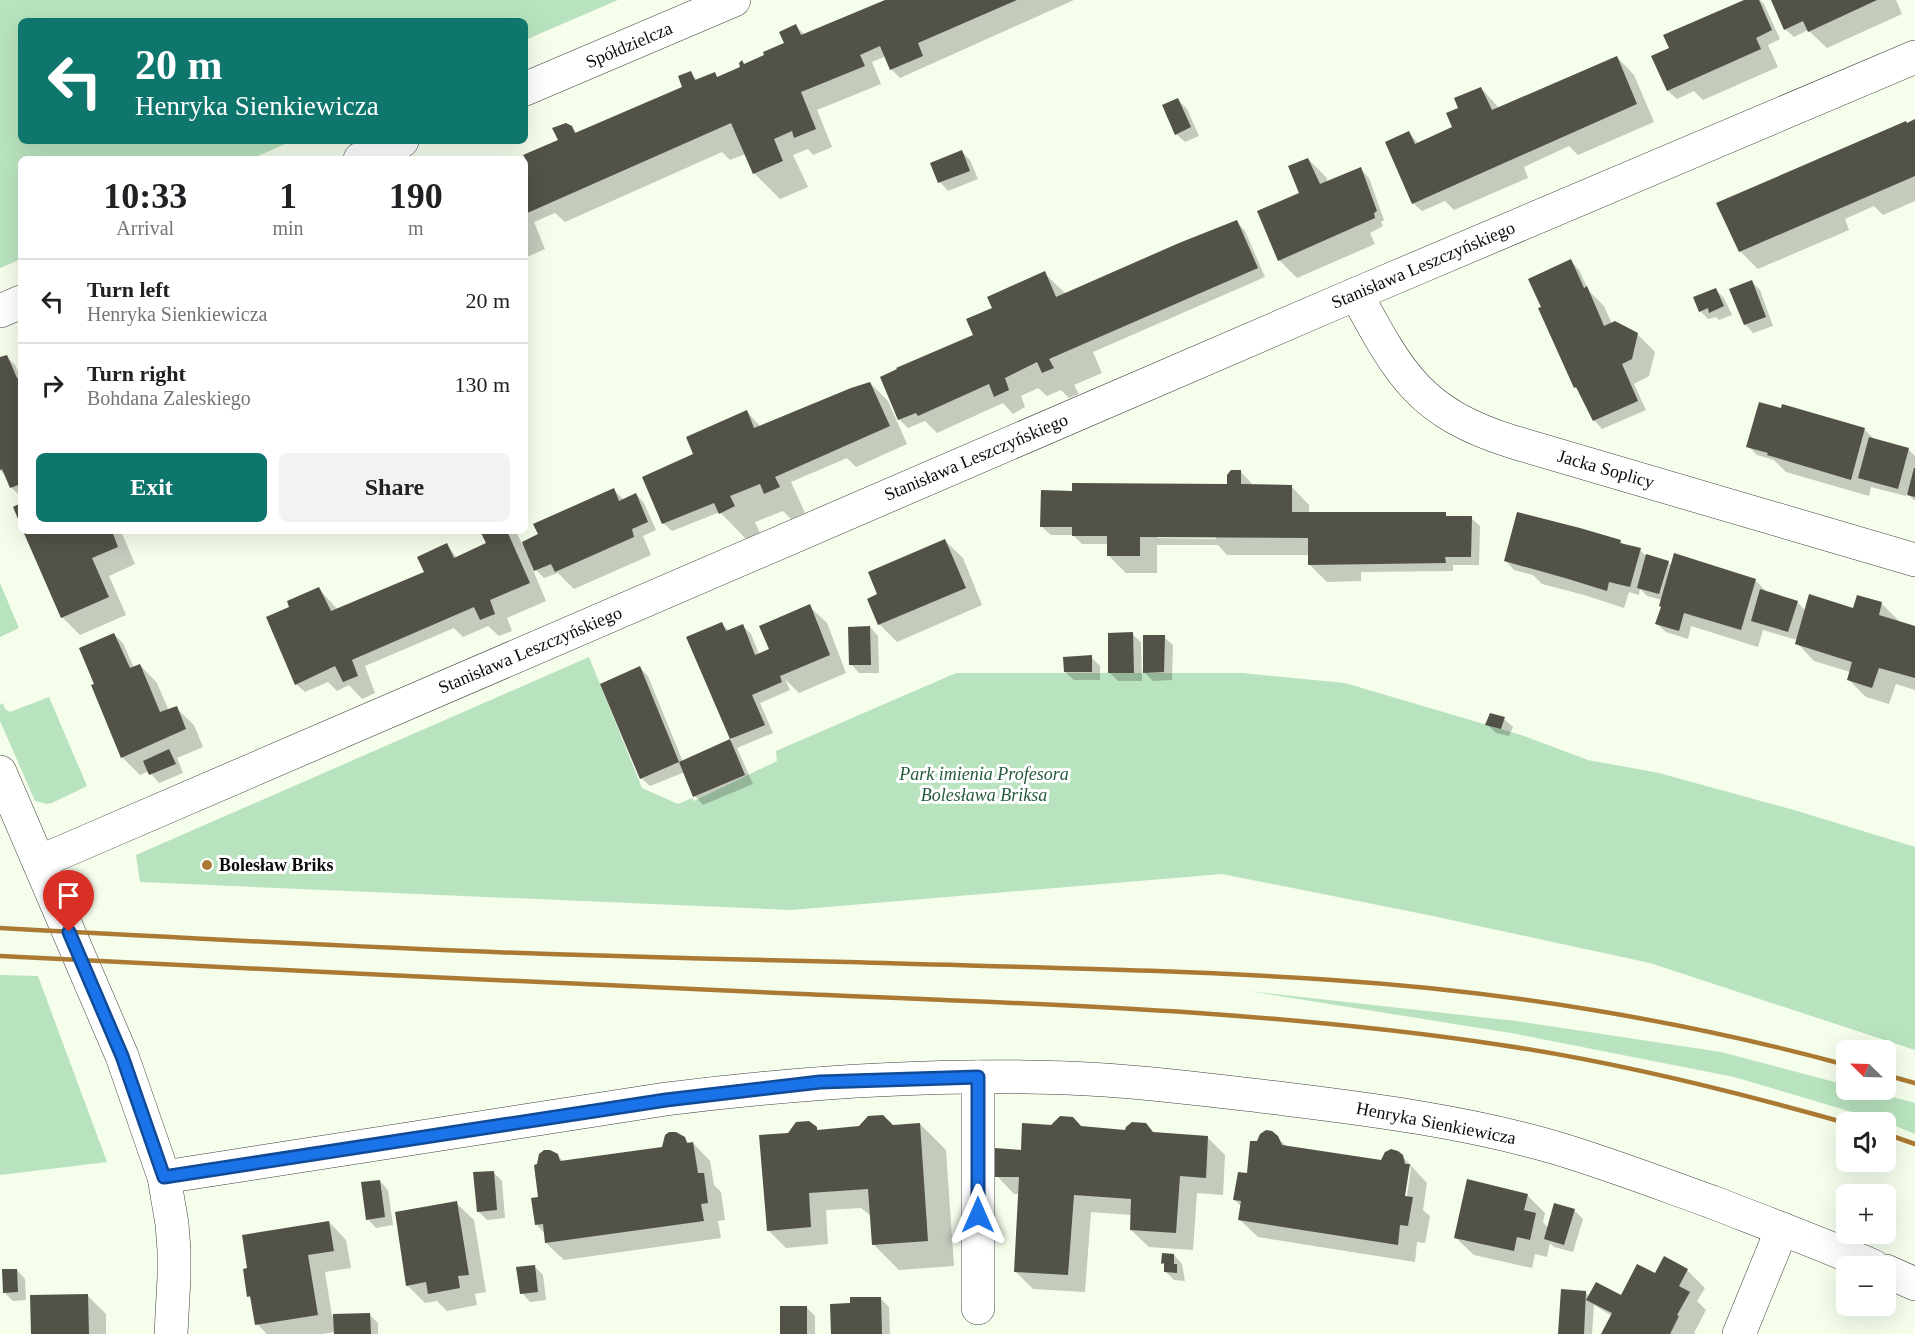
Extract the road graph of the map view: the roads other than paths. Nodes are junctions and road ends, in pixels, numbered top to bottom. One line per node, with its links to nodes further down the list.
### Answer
1 (734, 0): 3 (street, Spółdzielcza)
2 (1915, 57): 6 (street, Stanisława Leszczyńskiego)
3 (528, 88)
4 (395, 144): 5 (street)
5 (367, 156)
6 (1356, 294): 9 (street, Jacka Soplicy); 11 (street, Stanisława Leszczyńskiego)
7 (18, 303): 8 (street)
8 (0, 311)
9 (1915, 560)
10 (0, 772): 11 (street)
11 (39, 861): 13 (street)
12 (978, 1077): 13 (street, Henryka Sienkiewicza); 14 (street, Henryka Sienkiewicza); 18 (street)
13 (164, 1177): 19 (street)
14 (1782, 1229): 15 (street, Henryka Sienkiewicza); 20 (street)
15 (1849, 1256)
16 (1896, 1275): 17 (street)
17 (1915, 1284)
18 (978, 1308)
19 (171, 1334)
20 (1739, 1334)

